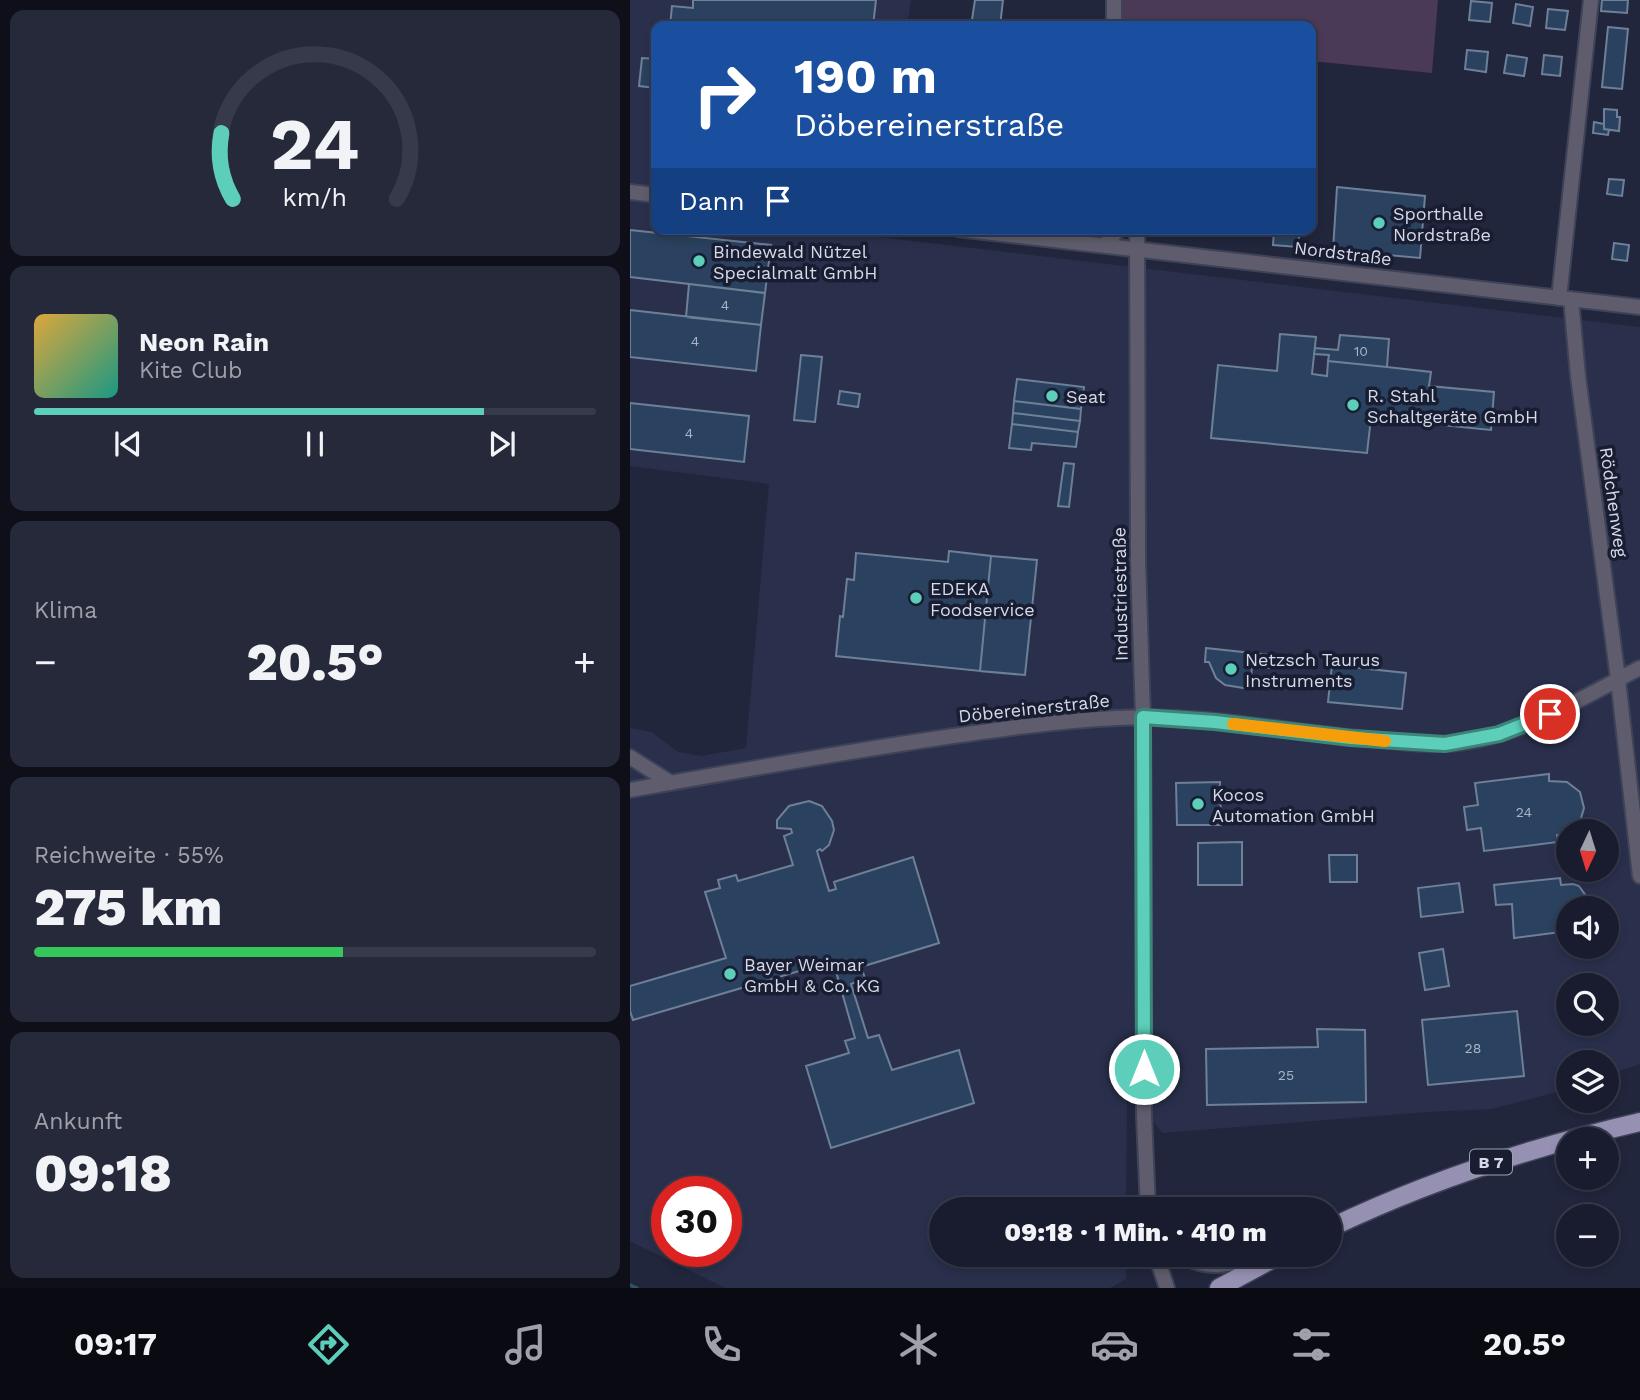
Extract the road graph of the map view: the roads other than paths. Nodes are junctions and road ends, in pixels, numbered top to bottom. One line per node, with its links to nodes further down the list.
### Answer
1 (1114, 0): 3 (street)
2 (1591, 0): 11 (street, Rödchenweg)
3 (1114, 21)
4 (630, 192): 5 (street)
5 (651, 194)
6 (1013, 235): 9 (street, Nordstraße)
7 (1114, 235): 9 (street)
8 (1137, 235): 10 (street, Industriestraße)
9 (1105, 245): 10 (street, Nordstraße)
10 (1137, 249): 11 (street, Nordstraße); 15 (street, Industriestraße)
11 (1565, 298): 12 (street, Nordstraße); 14 (street, Rödchenweg)
12 (1640, 307)
13 (1640, 668): 14 (street, Döbereinerstraße)
14 (1618, 680): 15 (street, Döbereinerstraße); 19 (street, Rödchenweg)
15 (1143, 717): 17 (street, Döbereinerstraße); 21 (street, Industriestraße)
16 (630, 757): 17 (street)
17 (671, 783): 18 (street, Döbereinerstraße)
18 (630, 790)
19 (1640, 876)
20 (1640, 1122): 24 (main road, B 7)
21 (1147, 1185): 22 (street, Industriestraße); 23 (street)
22 (1148, 1197)
23 (1152, 1197)
24 (1342, 1223)
25 (1160, 1267): 27 (street)
26 (1258, 1267): 28 (main road)
27 (1167, 1288)
28 (1219, 1288)

